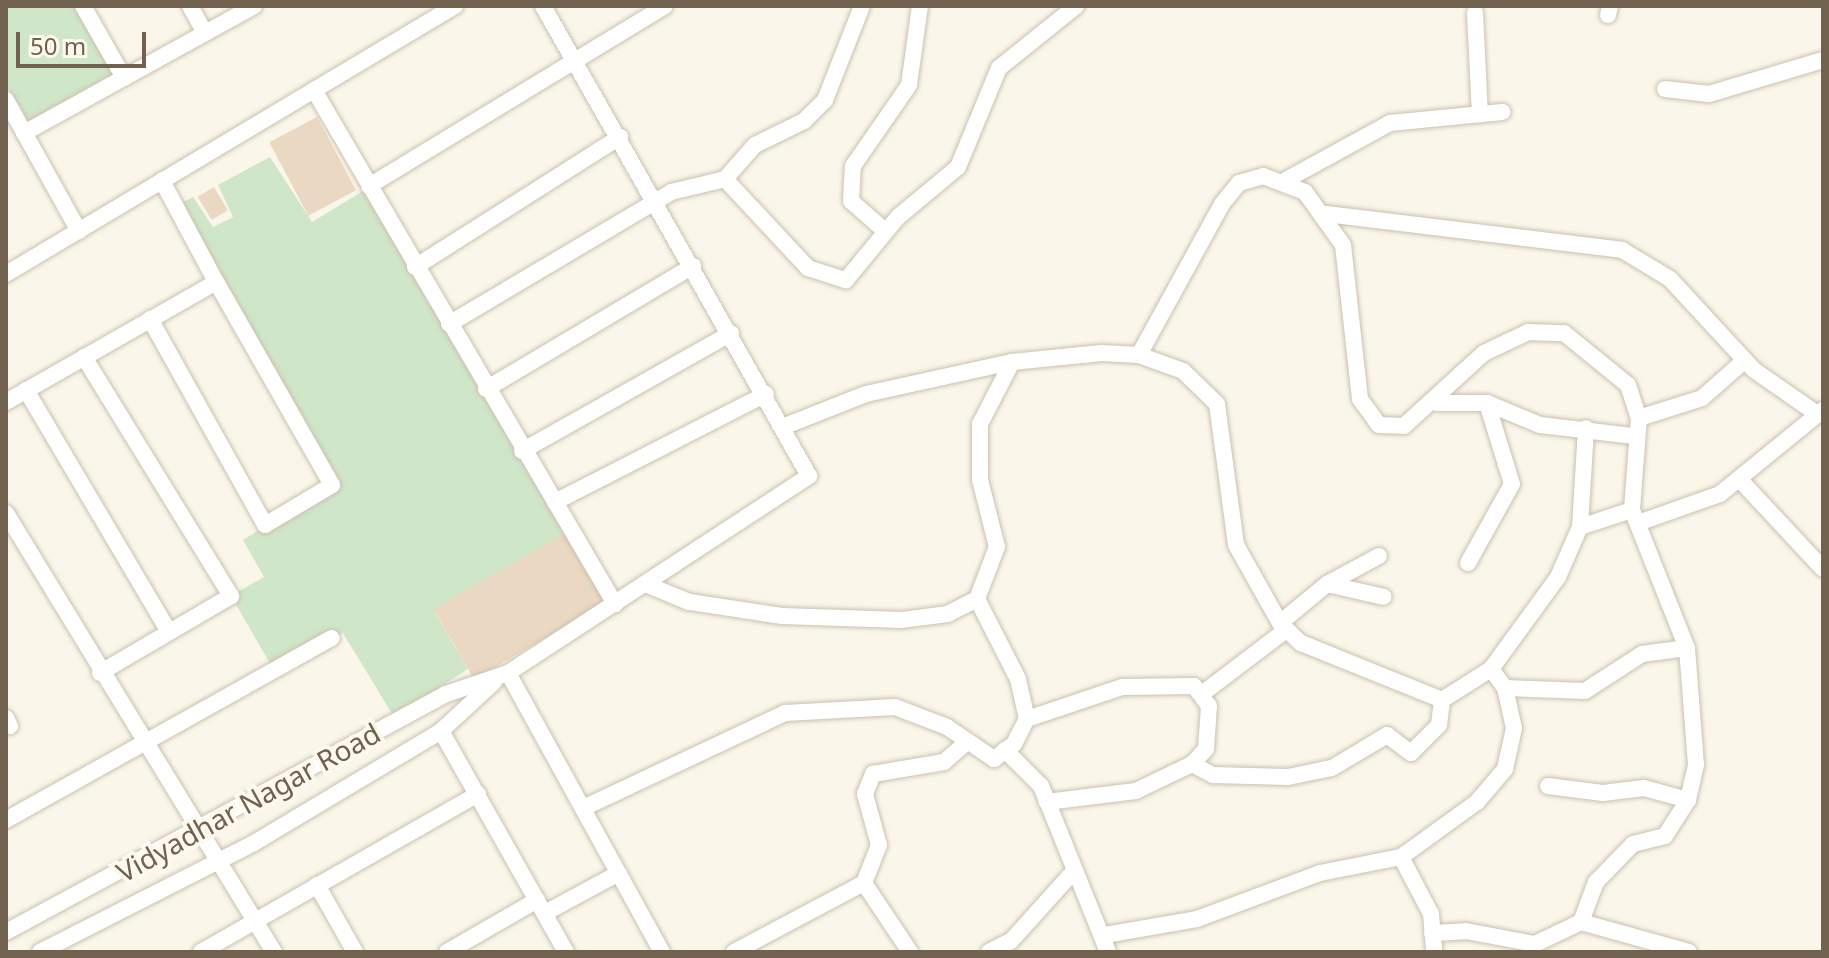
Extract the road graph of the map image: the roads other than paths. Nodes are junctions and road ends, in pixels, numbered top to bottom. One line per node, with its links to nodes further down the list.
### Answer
1 (83, 6): 14 (street)
2 (190, 6): 11 (street)
3 (254, 6): 11 (street)
4 (455, 6): 16 (street)
5 (543, 6): 13 (street)
6 (665, 6): 13 (street)
7 (862, 6): 22 (street)
8 (920, 6): 29 (street)
9 (1076, 6): 29 (street)
10 (1475, 13): 19 (street)
11 (205, 33): 14 (street)
12 (1823, 60): 15 (street)
13 (579, 65): 21 (street); 25 (street)
14 (124, 78): 20 (street)
15 (1665, 89)
16 (314, 90): 24 (street); 25 (street)
17 (6, 100): 20 (street)
18 (1502, 112): 19 (street)
19 (1480, 114): 23 (street)
20 (24, 133): 28 (street)
21 (620, 137): 26 (street); 31 (street)
22 (725, 179): 26 (street); 29 (street)
23 (1286, 180): 27 (street); 37 (street)
24 (162, 181): 28 (street); 33 (street)
25 (369, 186): 31 (street)
26 (656, 201): 30 (street); 35 (street)
27 (1326, 214): 39 (street); 45 (street)
28 (79, 231): 32 (street)
29 (885, 231)
30 (693, 266): 36 (street); 41 (street)
31 (415, 267): 35 (street)
32 (6, 274)
33 (216, 282): 34 (street); 34 (street)
34 (150, 319): 38 (street)
35 (449, 324): 41 (street)
36 (731, 333): 43 (street); 52 (street)
37 (1139, 355): 40 (street); 66 (street)
38 (84, 357): 42 (street); 67 (street)
39 (1744, 361): 47 (street); 48 (street)
40 (1012, 362): 49 (street); 64 (street)
41 (486, 389): 52 (street)
42 (26, 390): 44 (street); 67 (street)
43 (766, 394): 49 (street); 54 (street)
44 (6, 402)
45 (1437, 403): 46 (street); 48 (street)
46 (1487, 403): 50 (street); 59 (street)
47 (1820, 412): 53 (street)
48 (1639, 418): 51 (street)
49 (785, 426): 62 (street, Vidyadhar Nagar Road)
50 (1586, 428): 51 (street); 57 (street)
51 (1634, 436): 56 (street)
52 (522, 451): 54 (street)
53 (1741, 481): 56 (street); 60 (street)
54 (555, 502): 65 (street)
55 (6, 513): 71 (street)
56 (1635, 516): 57 (street); 69 (street)
57 (1580, 527): 70 (street)
58 (1379, 556): 61 (street)
59 (1468, 563)
60 (1823, 569)
61 (1327, 584): 63 (street); 66 (street)
62 (648, 585): 64 (street); 65 (street, Vidyadhar Nagar Road)
63 (1384, 597)
64 (977, 599): 76 (street)
65 (615, 604): 72 (street, Vidyadhar Nagar Road)
66 (1283, 627): 74 (street); 75 (street)
67 (169, 632): 71 (street)
68 (332, 638): 78 (street)
69 (1687, 648): 73 (street); 84 (street)
70 (1491, 669): 73 (street); 75 (street)
71 (100, 673): 78 (street)
72 (501, 678): 77 (street, Vidyadhar Nagar Road); 86 (street); 88 (street, Vidyadhar Nagar Road)
73 (1505, 688): 89 (street)
74 (1203, 693): 76 (street); 81 (street)
75 (1442, 700): 81 (street)
76 (1027, 719): 80 (street)
77 (441, 731): 83 (street); 90 (street, Vidyadhar Nagar Road)
78 (140, 742): 87 (street); 88 (street)
79 (967, 742): 80 (street); 86 (street); 93 (street)
80 (1005, 750): 85 (street)
81 (1192, 764): 85 (street)
82 (1548, 786): 84 (street)
83 (478, 794): 94 (street); 95 (street)
84 (1688, 800): 97 (street)
85 (1047, 802): 91 (street)
86 (583, 808): 92 (street)
87 (6, 820)
88 (197, 834): 90 (street); 98 (street, Vidyadhar Nagar Road)
89 (1401, 857): 99 (street); 100 (street)
90 (219, 860): 96 (street); 101 (street, Vidyadhar Nagar Road)
91 (1074, 871): 100 (street); 110 (street)
92 (619, 873): 95 (street); 107 (street)
93 (864, 883): 108 (street); 109 (street)
94 (317, 885): 96 (street); 104 (street)
95 (541, 906): 105 (street); 106 (street)
96 (257, 921): 102 (street); 103 (street)
97 (1581, 922): 99 (street); 112 (street)
98 (6, 932)
99 (1432, 933): 111 (street)
100 (1107, 944)
101 (40, 952)
102 (201, 952)
103 (274, 952)
104 (355, 952)
105 (447, 952)
106 (566, 952)
107 (662, 952)
108 (734, 952)
109 (910, 952)
110 (989, 952)
111 (1434, 952)
112 (1689, 952)

